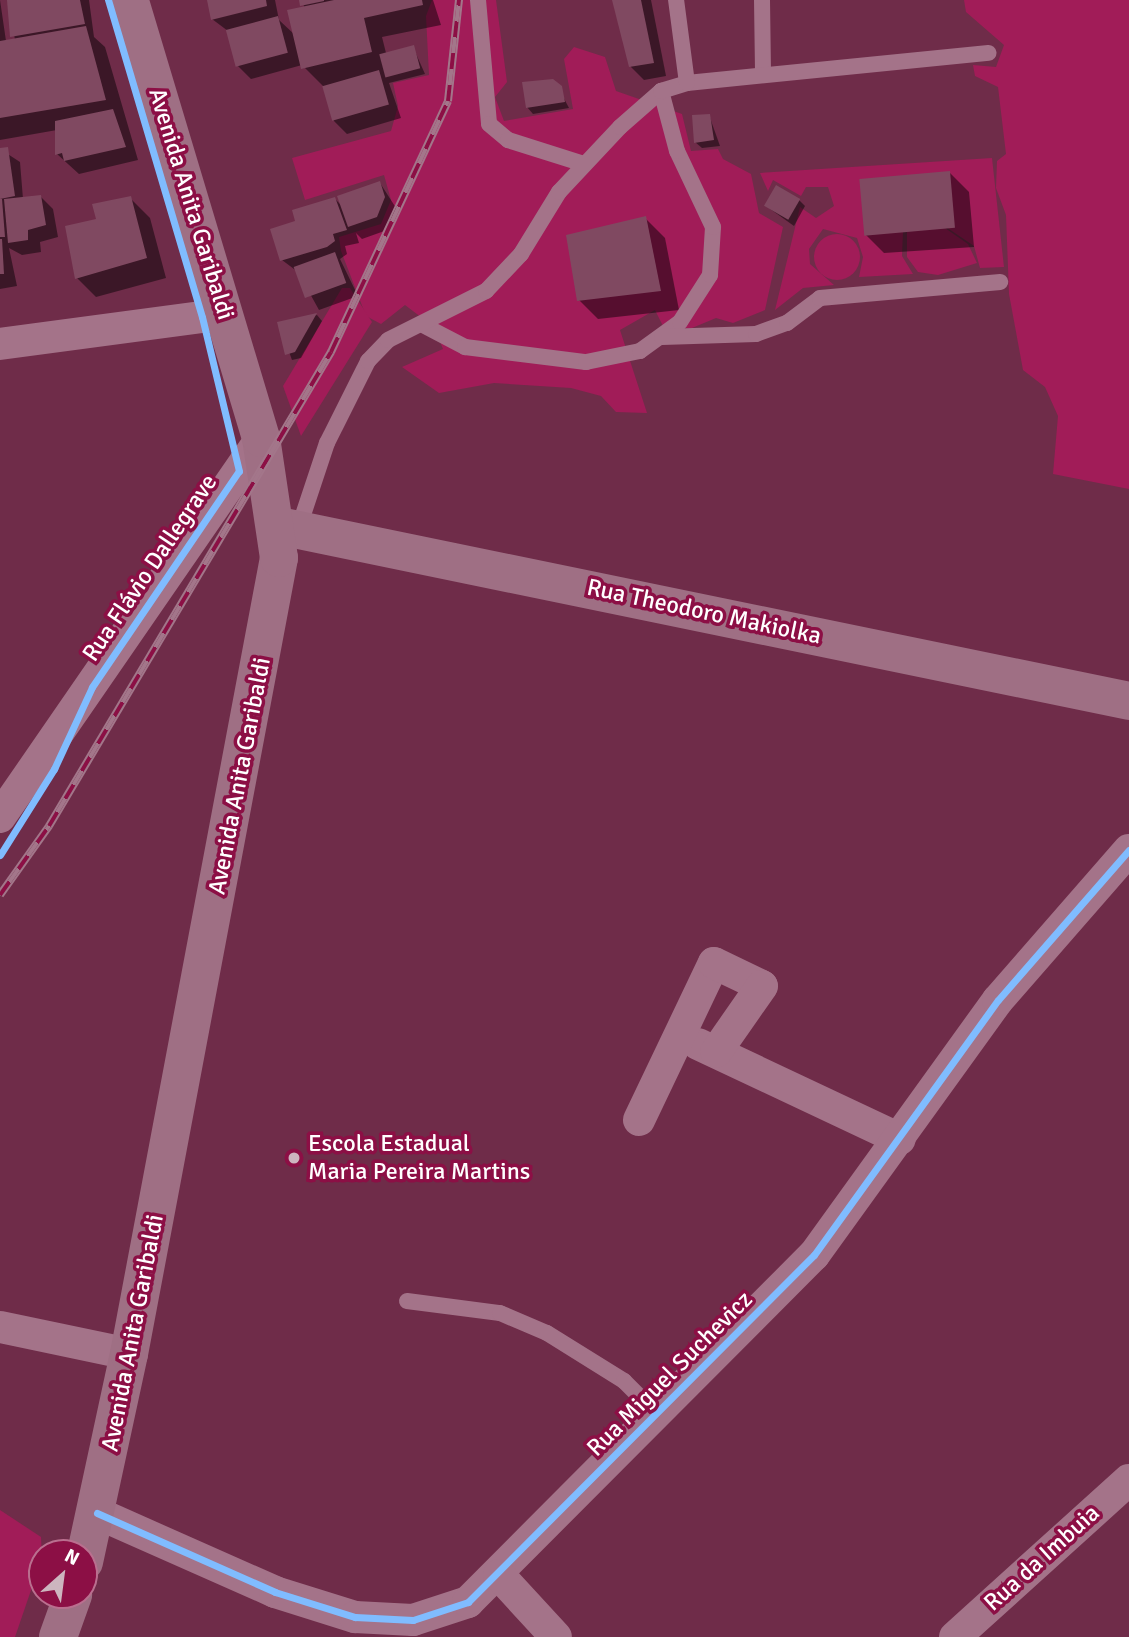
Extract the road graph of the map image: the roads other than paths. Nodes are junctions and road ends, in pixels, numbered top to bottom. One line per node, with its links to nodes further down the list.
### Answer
1 (130, 0): 11 (main road, Avenida Anita Garibaldi)
2 (478, 0): 9 (lane)
3 (676, 0): 7 (lane)
4 (762, 0): 6 (lane)
5 (989, 53): 6 (lane)
6 (763, 75): 7 (lane)
7 (687, 83): 8 (lane)
8 (661, 91): 9 (lane); 13 (lane)
9 (584, 164): 12 (lane)
10 (1000, 282): 13 (lane)
11 (225, 314): 14 (street); 15 (main road, Avenida Anita Garibaldi)
12 (421, 324): 13 (lane); 16 (lane)
13 (663, 337)
14 (0, 344)
15 (261, 438): 16 (main road, Avenida Anita Garibaldi); 18 (street, Rua Flávio Dallegrave)
16 (289, 527): 17 (main road, Rua Theodoro Makiolka); 26 (main road, Avenida Anita Garibaldi)
17 (1129, 701)
18 (0, 817)
19 (1129, 850): 23 (street, Rua Miguel Suchevicz)
20 (680, 1035): 21 (street); 21 (street); 22 (street)
21 (716, 1052): 23 (street)
22 (639, 1120)
23 (900, 1139): 27 (street, Rua Miguel Suchevicz)
24 (407, 1301): 27 (lane)
25 (0, 1327): 26 (street)
26 (129, 1354): 29 (main road, Avenida Anita Garibaldi)
27 (657, 1414): 31 (street, Rua Miguel Suchevicz)
28 (1129, 1480): 35 (street, Rua da Imbuia)
29 (97, 1513): 30 (main road, Avenida Anita Garibaldi); 31 (street, Rua Miguel Suchevicz)
30 (90, 1539)
31 (499, 1575): 34 (street)
32 (68, 1609): 33 (main road)
33 (58, 1637)
34 (556, 1637)
35 (955, 1637)

